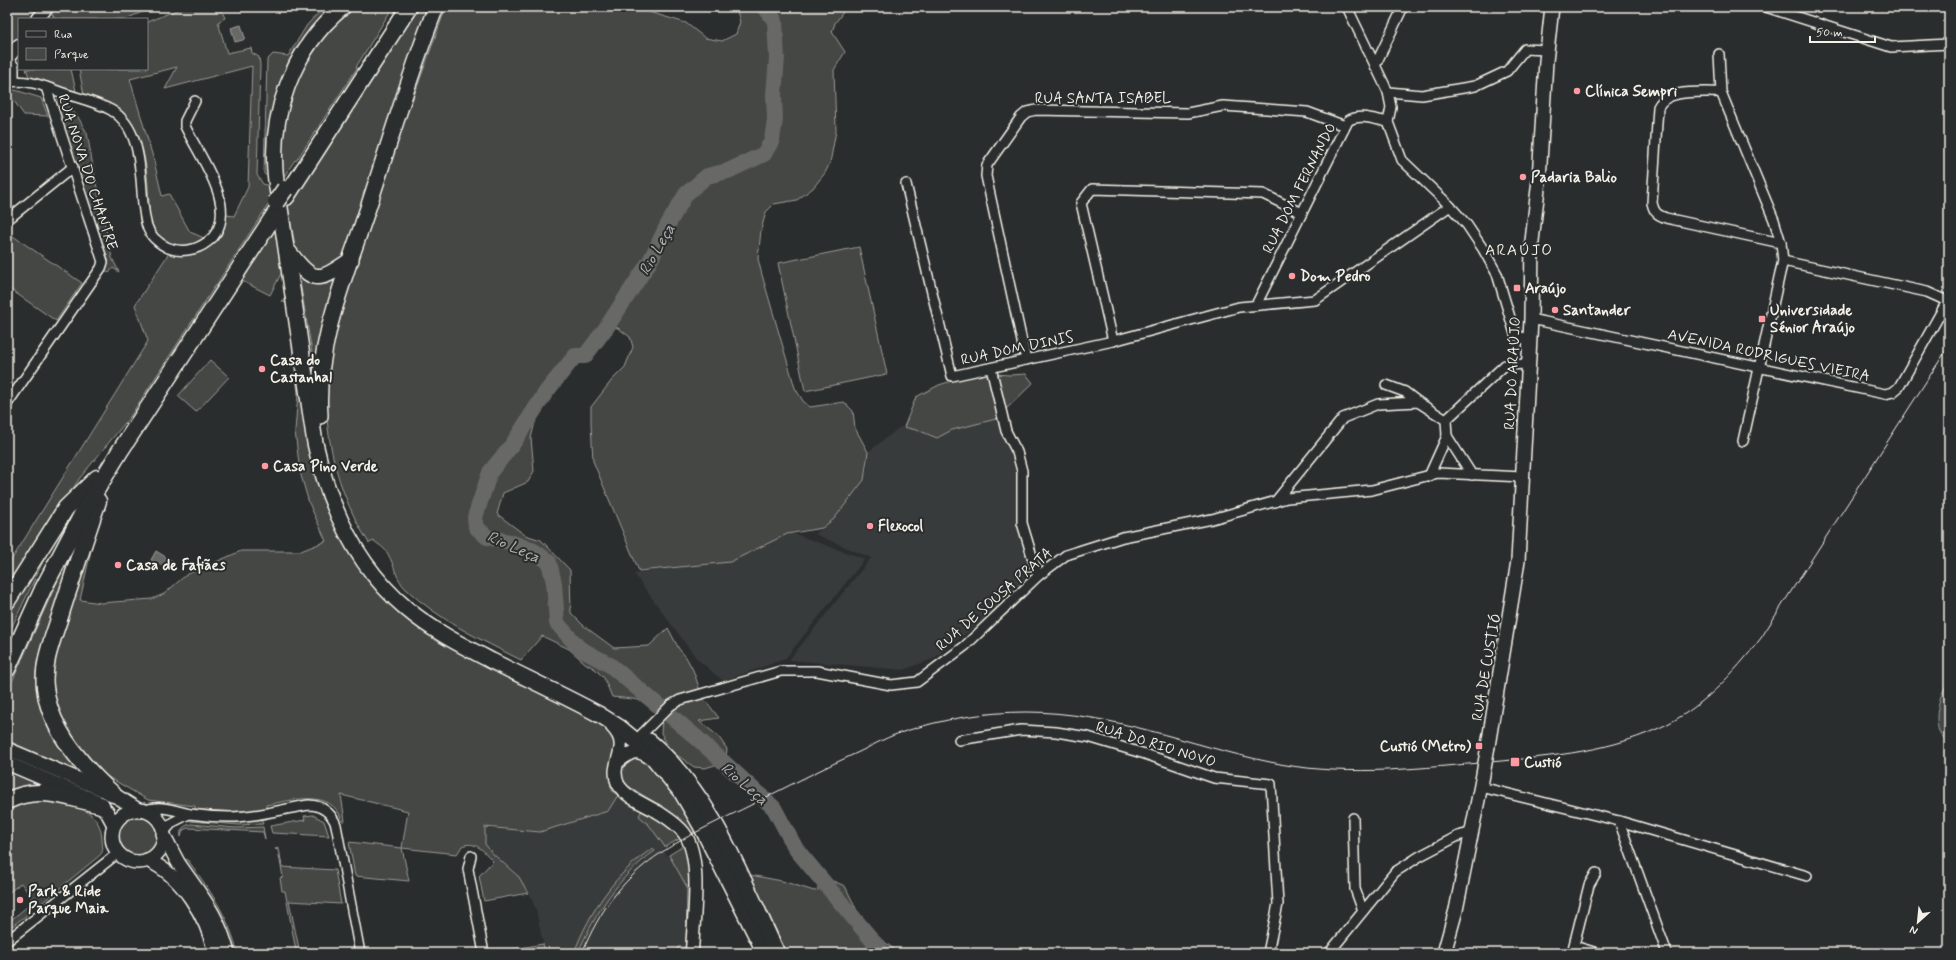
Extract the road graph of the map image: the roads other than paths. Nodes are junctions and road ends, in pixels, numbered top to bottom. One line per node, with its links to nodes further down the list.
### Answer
1 (47, 7): 10 (street)
2 (343, 7): 31 (main road)
3 (403, 7): 26 (highway)
4 (409, 7): 26 (highway)
5 (436, 7): 32 (main road)
6 (1347, 7): 16 (street)
7 (1403, 7): 16 (street)
8 (1552, 7): 13 (main road, RUA DO ARAÚJO)
9 (1766, 7): 11 (street)
10 (39, 18)
11 (1949, 44)
12 (18, 46): 15 (street)
13 (1547, 50): 19 (street); 36 (main road, RUA DO ARAÚJO)
14 (1719, 54): 20 (street)
15 (8, 59): 17 (street)
16 (1375, 66): 19 (street)
17 (11, 82): 18 (street)
18 (46, 87): 21 (street); 24 (street, RUA NOVA DO CHANTRE)
19 (1388, 92): 22 (street)
20 (1721, 92): 30 (street); 30 (street)
21 (195, 101)
22 (1388, 122): 23 (street, RUA DOM FERNANDO); 27 (street)
23 (1345, 126): 28 (street, RUA DOM FERNANDO); 39 (street, RUA SANTA ISABEL)
24 (73, 167): 29 (street); 45 (street, RUA NOVA DO CHANTRE)
25 (906, 184): 41 (street, RUA DOM DINIS)
26 (281, 200): 49 (highway)
27 (1450, 206): 35 (street, RUA DOM DINIS); 38 (street)
28 (1302, 213): 35 (street, RUA DOM FERNANDO); 37 (street)
29 (7, 220)
30 (1782, 243): 33 (street)
31 (288, 250): 32 (main road); 58 (main road)
32 (351, 260): 59 (main road)
33 (1783, 261): 34 (street); 42 (street)
34 (1948, 299): 42 (street, AVENIDA RODRIGUES VIEIRA)
35 (1256, 305): 37 (street, RUA DOM DINIS)
36 (1531, 319): 38 (main road, RUA DO ARAÚJO); 42 (street, AVENIDA RODRIGUES VIEIRA)
37 (1112, 341): 39 (street, RUA DOM DINIS)
38 (1529, 341): 40 (main road, RUA DO ARAÚJO)
39 (1026, 360): 41 (street, RUA DOM DINIS)
40 (1528, 364): 46 (street); 52 (main road, RUA DO ARAÚJO)
41 (991, 368): 54 (street)
42 (1758, 368): 48 (street)
43 (1386, 385): 44 (street)
44 (1418, 402): 46 (street); 53 (street)
45 (7, 404)
46 (1446, 420): 47 (street)
47 (1447, 436): 50 (street); 51 (street)
48 (1743, 441)
49 (103, 473): 55 (highway); 56 (highway); 57 (highway); 66 (highway)
50 (1472, 475): 51 (street, RUA DE SOUSA PRATA); 52 (street, RUA DE SOUSA PRATA)
51 (1429, 476): 53 (street, RUA DE SOUSA PRATA)
52 (1523, 477): 65 (main road, RUA DE CUSTIÓ, bridge)
53 (1275, 502): 54 (street, RUA DE SOUSA PRATA)
54 (1038, 576): 59 (street, RUA DE SOUSA PRATA)
55 (7, 601)
56 (7, 656)
57 (7, 669)
58 (600, 715): 62 (street); 64 (main road)
59 (642, 735): 90 (main road)
60 (959, 740): 91 (street, RUA DO RIO NOVO)
61 (8, 749): 66 (main road)
62 (618, 762): 64 (street); 88 (street)
63 (7, 763): 68 (main road)
64 (658, 763): 89 (main road)
65 (1482, 784): 72 (street); 74 (main road, RUA DE CUSTIÓ)
66 (113, 794): 69 (main road)
67 (7, 801): 68 (highway)
68 (101, 805): 73 (main road)
69 (141, 811): 70 (street); 73 (main road); 75 (main road)
70 (189, 814): 75 (street); 86 (street)
71 (1353, 818): 81 (street)
72 (1619, 821): 80 (street); 95 (street)
73 (114, 825): 76 (main road)
74 (1472, 832): 81 (street); 93 (main road, RUA DE CUSTIÓ)
75 (163, 833): 78 (main road); 85 (main road)
76 (118, 853): 78 (main road); 82 (street)
77 (470, 856): 87 (street)
78 (147, 860): 84 (main road)
79 (1596, 873): 83 (street)
80 (1807, 876)
81 (1363, 912): 92 (street)
82 (7, 941)
83 (1573, 950): 94 (street)
84 (215, 953)
85 (228, 953)
86 (360, 953)
87 (484, 953)
88 (692, 953)
89 (765, 953)
90 (776, 953)
91 (1268, 953)
92 (1329, 953)
93 (1444, 953)
94 (1597, 953)
95 (1667, 953)

